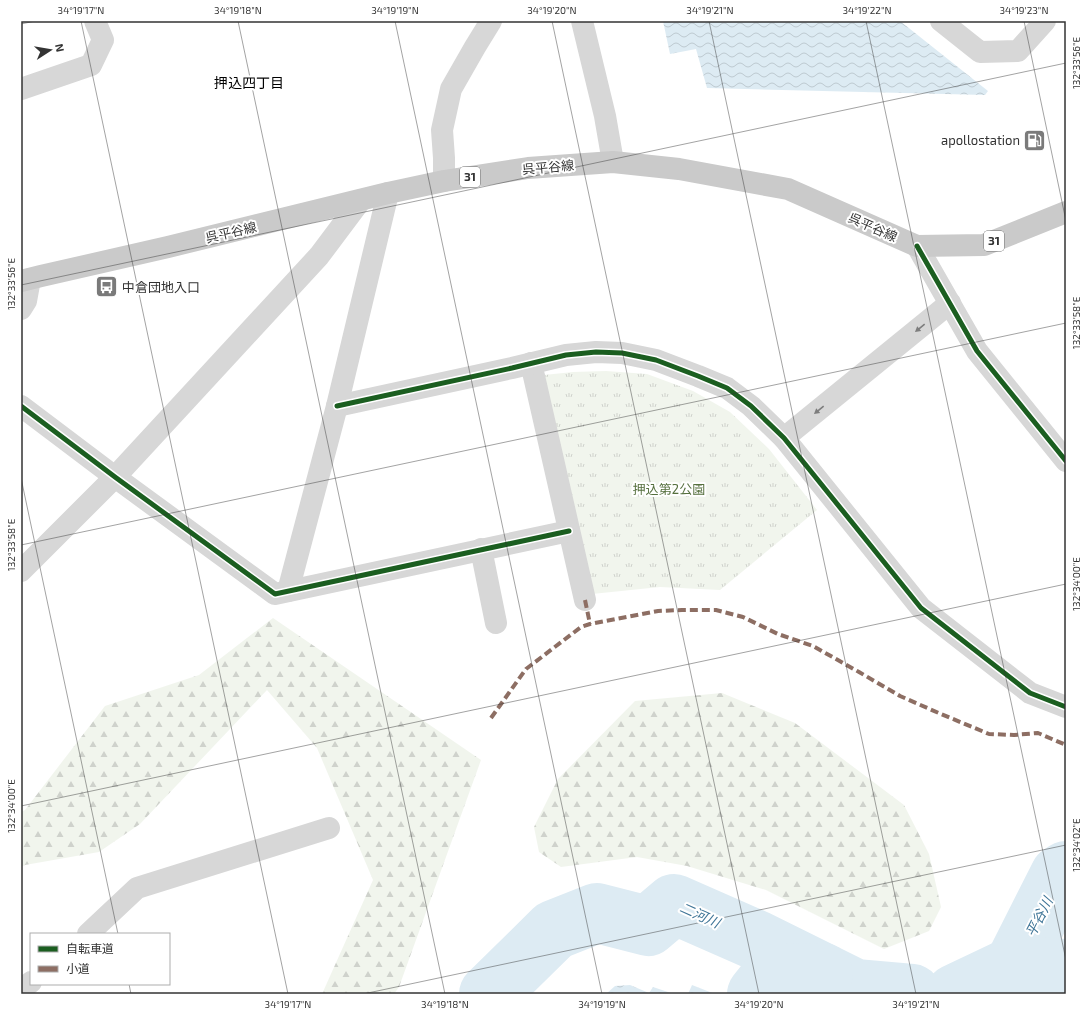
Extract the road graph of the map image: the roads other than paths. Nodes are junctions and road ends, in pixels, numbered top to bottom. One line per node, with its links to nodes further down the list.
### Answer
1 (95, 21): 6 (street)
2 (491, 21): 8 (street)
3 (582, 21): 7 (street)
4 (941, 21): 5 (street)
5 (1045, 21)
6 (21, 89)
7 (613, 162): 8 (main road, 呉平谷線 / 31); 12 (main road, 呉平谷線 / 31)
8 (444, 181): 9 (main road, 呉平谷線 / 31)
9 (388, 193): 10 (main road, 呉平谷線 / 31); 18 (street)
10 (361, 200): 13 (main road, 呉平谷線 / 31); 21 (street)
11 (1066, 212): 12 (main road, 呉平谷線 / 31)
12 (917, 246): 14 (street)
13 (26, 280): 15 (street)
14 (950, 303): 19 (street, one-way to 19); 20 (street)
15 (21, 309)
16 (532, 363): 18 (street); 19 (street); 22 (street)
17 (21, 406): 21 (street)
18 (337, 406): 25 (street)
19 (784, 438): 28 (street)
20 (1062, 449)
21 (115, 477): 24 (street); 25 (street)
22 (569, 531): 23 (street); 26 (street)
23 (481, 549): 25 (street); 27 (street)
24 (21, 571)
25 (288, 591)
26 (585, 600)
27 (496, 623)
28 (1066, 707)
29 (329, 828): 30 (street)
30 (89, 933)
31 (30, 983): 32 (street)
32 (21, 990)

